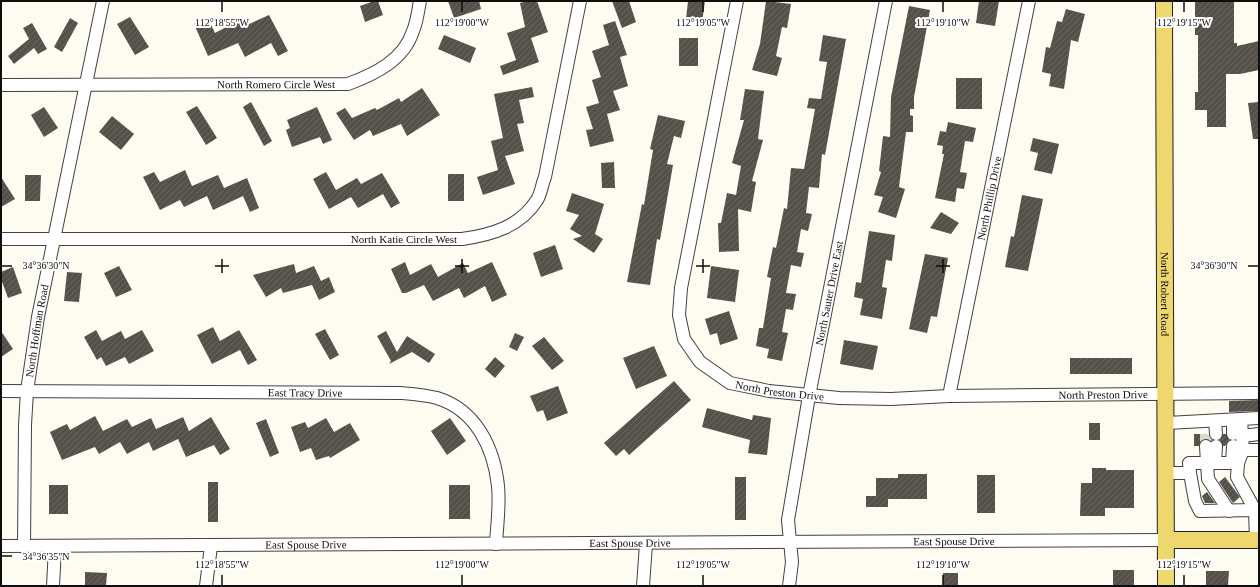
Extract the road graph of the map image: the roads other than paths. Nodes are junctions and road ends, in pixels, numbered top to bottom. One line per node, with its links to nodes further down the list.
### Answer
1 (103, 1): 8 (street, North Hoffman Road)
2 (420, 1): 8 (street, North Romero Circle West)
3 (580, 1): 11 (street, North Katie Circle West)
4 (737, 1): 16 (street, North Preston Drive)
5 (886, 1): 16 (street, North Sauter Drive East)
6 (1029, 1): 17 (street, North Phillip Drive)
7 (1164, 1): 14 (main road, North Robert Road)
8 (86, 84): 9 (street, North Romero Circle West); 11 (street, North Hoffman Road)
9 (1, 85)
10 (1, 239): 11 (street, North Katie Circle West)
11 (55, 240): 13 (street, North Hoffman Road)
12 (1, 391): 13 (street, East Tracy Drive)
13 (28, 391): 35 (street, East Tracy Drive); 39 (street, North Hoffman Road)
14 (1167, 394): 15 (street, North Preston Drive); 17 (street, North Preston Drive); 19 (main road, North Robert Road)
15 (1256, 394)
16 (809, 396): 17 (street, North Preston Drive); 34 (street, North Sauter Drive East)
17 (949, 396)
18 (1259, 418): 22 (street)
19 (1167, 423): 22 (street); 28 (main road, North Robert Road)
20 (1259, 425): 22 (street)
21 (1259, 434): 22 (street)
22 (1238, 435): 23 (street); 25 (street); 27 (street)
23 (1259, 442)
24 (1211, 446): 26 (street)
25 (1259, 450)
26 (1211, 463): 27 (street); 29 (street); 31 (street)
27 (1235, 463): 30 (street)
28 (1166, 473): 29 (street); 32 (main road, North Robert Road)
29 (1190, 474): 31 (street)
30 (1257, 510): 31 (street); 33 (street)
31 (1229, 511)
32 (1166, 540): 33 (main road, East Spouse Drive); 34 (street, East Spouse Drive); 45 (main road, North Robert Road)
33 (1258, 540)
34 (790, 542): 36 (street, East Spouse Drive); 44 (street, North Sauter Drive East)
35 (496, 544): 36 (street, East Spouse Drive); 38 (street, East Spouse Drive)
36 (646, 544): 43 (street)
37 (1, 546): 39 (street, East Spouse Drive)
38 (211, 546): 40 (street, East Spouse Drive); 42 (street)
39 (24, 547): 40 (street, East Spouse Drive)
40 (55, 547): 41 (street)
41 (53, 586)
42 (206, 586)
43 (643, 586)
44 (789, 586)
45 (1166, 586)

